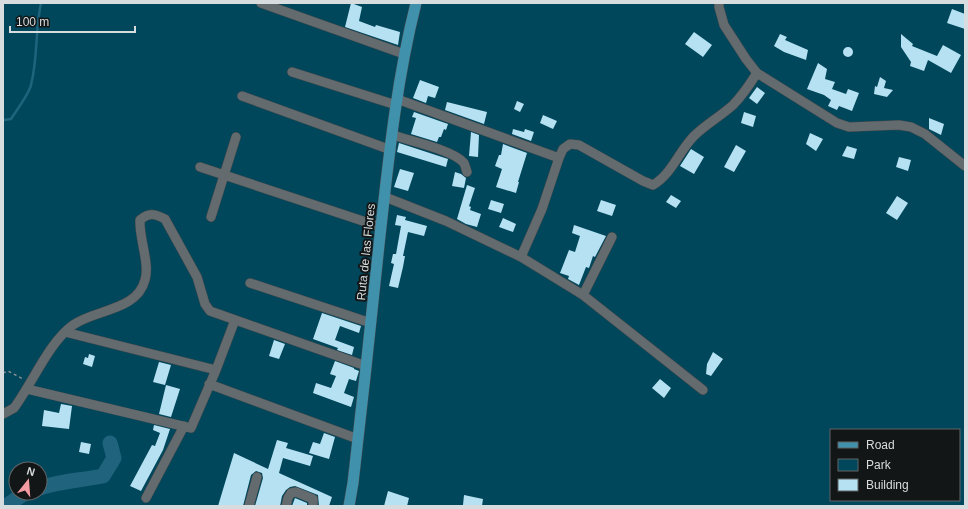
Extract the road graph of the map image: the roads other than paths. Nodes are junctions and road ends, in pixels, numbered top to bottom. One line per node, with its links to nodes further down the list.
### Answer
1 (262, 3): 4 (street)
2 (416, 3): 4 (main road, Ruta de las Flores)
3 (719, 3): 6 (street)
4 (404, 54): 8 (main road, Ruta de las Flores)
5 (292, 72): 8 (street)
6 (757, 73): 12 (street); 13 (street)
7 (242, 96): 11 (street)
8 (397, 102): 9 (main road, Ruta de las Flores); 12 (street)
9 (392, 135): 11 (main road, Ruta de las Flores); 15 (street)
10 (236, 137): 16 (street)
11 (391, 150): 17 (main road, Ruta de las Flores)
12 (559, 158): 21 (street)
13 (965, 166)
14 (200, 167): 16 (street)
15 (467, 172)
16 (224, 175): 18 (street); 19 (street)
17 (385, 197): 19 (main road, Ruta de las Flores); 21 (street)
18 (211, 217)
19 (381, 227): 25 (main road, Ruta de las Flores)
20 (612, 238): 23 (street)
21 (521, 257): 23 (street)
22 (250, 284): 25 (street)
23 (583, 295): 31 (street)
24 (235, 320): 26 (street); 27 (street); 28 (street)
25 (371, 323): 27 (main road, Ruta de las Flores)
26 (65, 332): 28 (street); 30 (street)
27 (366, 366): 34 (main road, Ruta de las Flores)
28 (216, 370): 29 (street)
29 (210, 384): 33 (street); 34 (street)
30 (28, 386): 32 (street); 33 (street)
31 (703, 390)
32 (3, 414)
33 (184, 426): 36 (street)
34 (358, 439): 40 (main road, Ruta de las Flores)
35 (257, 477): 37 (street)
36 (146, 498)
37 (249, 506)
38 (286, 506): 39 (street)
39 (313, 506)
40 (349, 506)

